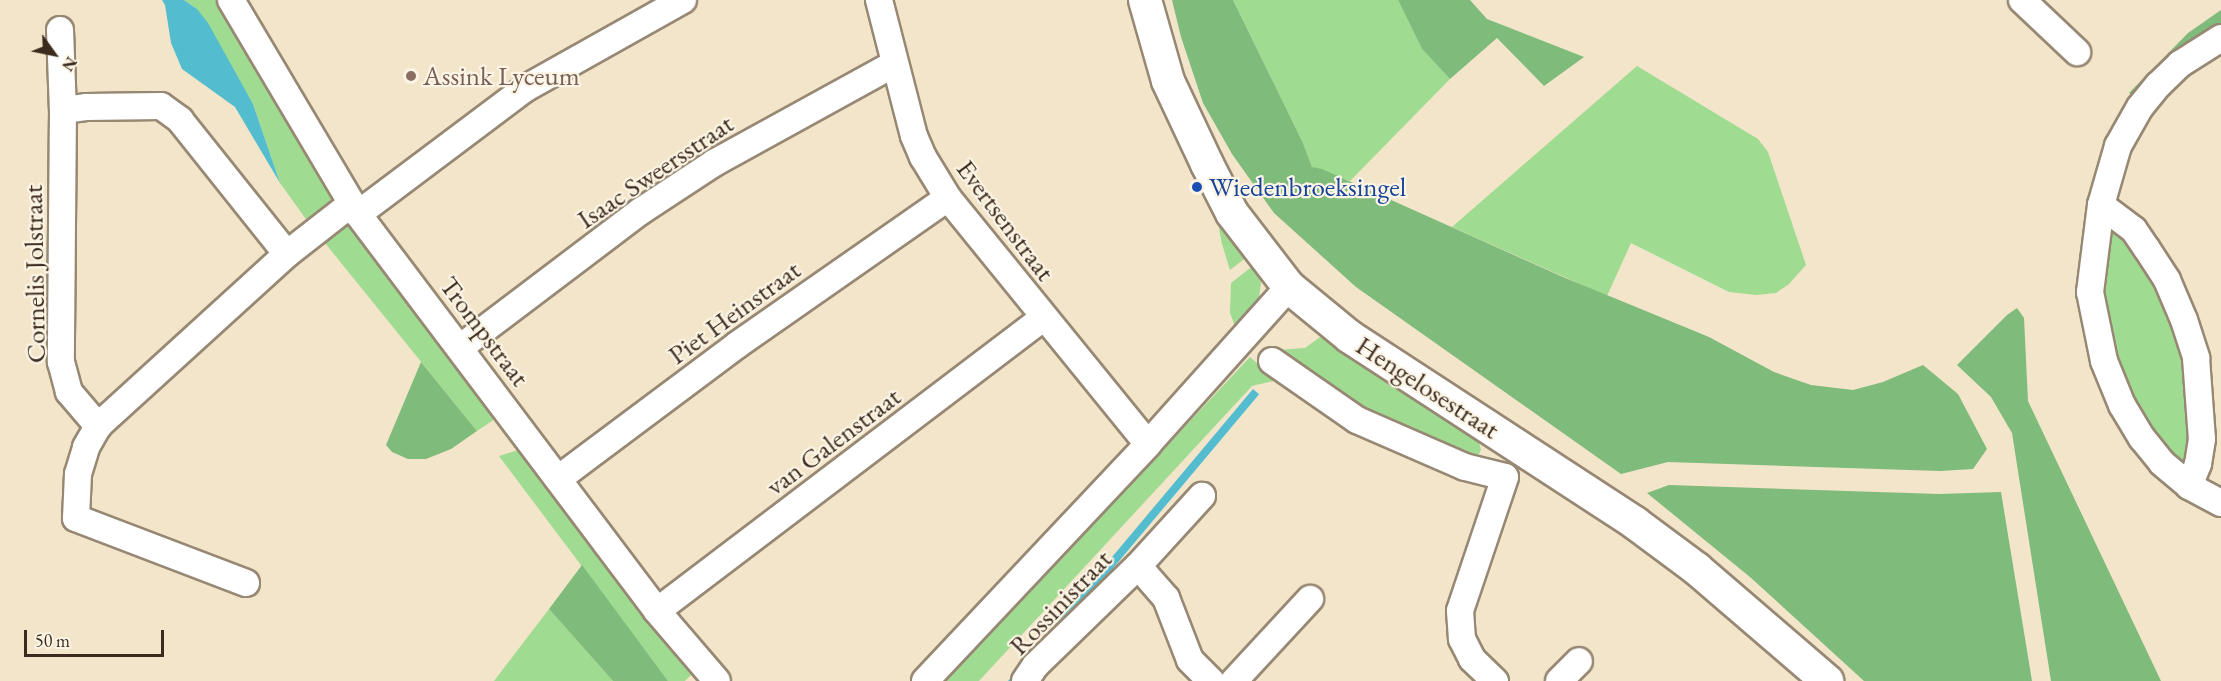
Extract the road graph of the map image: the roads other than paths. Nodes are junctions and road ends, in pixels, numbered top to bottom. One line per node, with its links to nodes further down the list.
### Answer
1 (231, 0): 13 (street, Trompstraat)
2 (683, 0): 13 (street)
3 (879, 0): 9 (street, Evertsenstraat)
4 (1145, 0): 15 (main road, Hengelosestraat)
5 (2022, 0): 8 (street)
6 (60, 30): 10 (street, Cornelis Jolstraat)
7 (2221, 38): 12 (street)
8 (2077, 52)
9 (894, 64): 11 (street, Evertsenstraat); 17 (street, Isaac Sweersstraat)
10 (63, 110): 14 (street); 19 (street, Cornelis Jolstraat)
11 (948, 198): 16 (street, Evertsenstraat); 23 (street, Piet Heinstraat)
12 (2101, 205): 24 (street); 24 (street)
13 (355, 209): 14 (street); 17 (street, Trompstraat)
14 (287, 254): 19 (street)
15 (1289, 287): 20 (street); 21 (main road, Hengelosestraat)
16 (1043, 318): 20 (street, Evertsenstraat); 30 (street, van Galenstraat)
17 (461, 347): 23 (street, Trompstraat)
18 (1272, 361): 22 (street)
19 (98, 426): 28 (street)
20 (1148, 444): 33 (street)
21 (1521, 447): 22 (street); 39 (main road, Hengelosestraat)
22 (1505, 477): 37 (street)
23 (558, 479): 30 (street, Trompstraat)
24 (2189, 486): 26 (street)
25 (1202, 496): 27 (street, Rossinistraat)
26 (2221, 503)
27 (1138, 566): 34 (street, Rossinistraat); 35 (street, Rossinistraat)
28 (246, 583)
29 (1310, 599): 36 (street)
30 (657, 611): 32 (street, Trompstraat)
31 (1579, 661): 38 (street)
32 (717, 681)
33 (925, 681)
34 (1025, 681)
35 (1211, 681)
36 (1234, 681)
37 (1495, 681)
38 (1559, 681)
39 (1827, 681)

